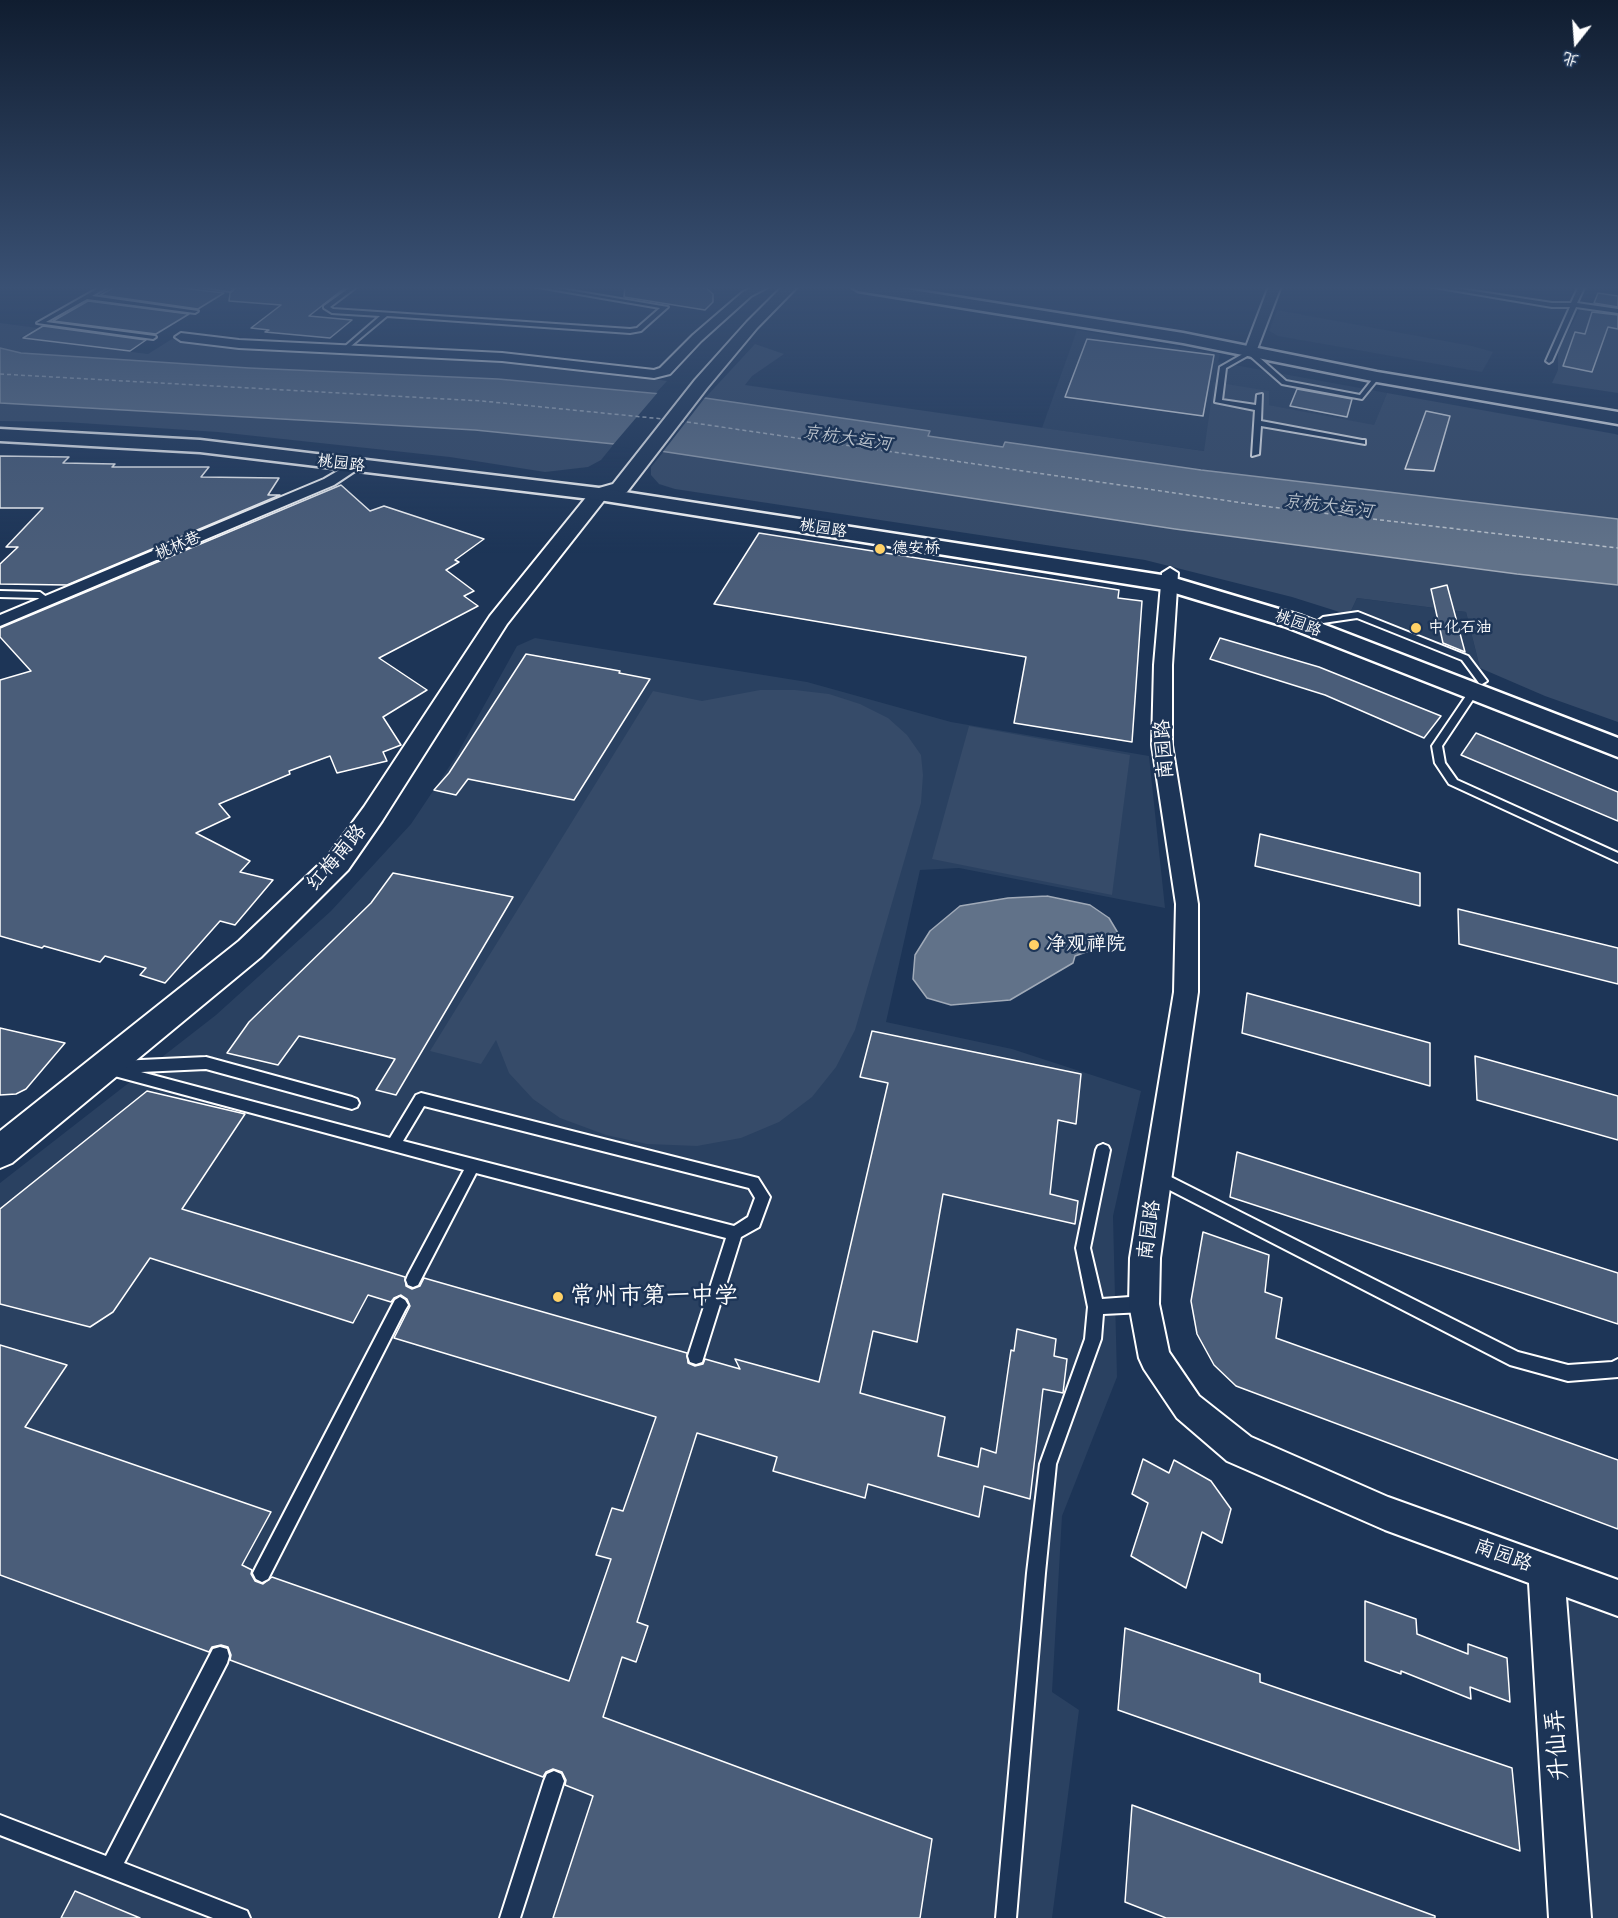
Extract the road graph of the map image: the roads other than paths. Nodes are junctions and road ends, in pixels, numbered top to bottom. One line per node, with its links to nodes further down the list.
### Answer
1 (708, 376): 17 (street, 红梅南路)
2 (1222, 376): 8 (lane)
3 (1371, 376): 7 (main road)
4 (1416, 376): 7 (main road)
5 (1260, 395): 8 (lane)
6 (1618, 402): 7 (main road)
7 (1584, 405): 9 (main road); 11 (main road)
8 (1259, 408): 10 (lane)
9 (1618, 418)
10 (1258, 423): 14 (lane); 15 (lane)
11 (1618, 424)
12 (0, 428): 17 (main road)
13 (0, 435): 16 (main road, 桃园路)
14 (1362, 442)
15 (1255, 454)
16 (353, 466): 17 (main road, 桃园路); 20 (street, 桃林巷)
17 (610, 483): 18 (main road, 桃园路); 26 (street, 红梅南路)
18 (1169, 578): 22 (main road, 桃园路); 22 (main road, 桃园路); 32 (street, 南园路)
19 (0, 594): 20 (lane)
20 (48, 601): 21 (street, 桃林巷)
21 (0, 621)
22 (1478, 686): 23 (main road, 桃园路); 24 (main road, 桃园路); 25 (lane)
23 (1618, 733)
24 (1618, 748)
25 (1618, 858)
26 (105, 1068): 27 (lane); 28 (lane); 30 (street, 红梅南路)
27 (352, 1103)
28 (394, 1144): 31 (lane); 33 (lane)
29 (1103, 1150): 37 (lane)
30 (0, 1152)
31 (473, 1166): 33 (lane); 34 (lane)
32 (1157, 1176): 35 (street, 南园路); 39 (lane)
33 (735, 1233): 38 (lane)
34 (413, 1280)
35 (1144, 1304): 37 (lane); 40 (street, 南园路)
36 (400, 1305): 41 (lane)
37 (1095, 1307): 49 (lane)
38 (696, 1356)
39 (1618, 1367)
40 (1546, 1572): 42 (street, 南园路); 50 (street, 升仙弄)
41 (262, 1574)
42 (1618, 1598)
43 (220, 1656): 46 (lane)
44 (554, 1781): 48 (lane)
45 (0, 1825): 46 (lane)
46 (112, 1866): 47 (lane)
47 (240, 1918)
48 (510, 1918)
49 (1006, 1918)
50 (1570, 1918)

